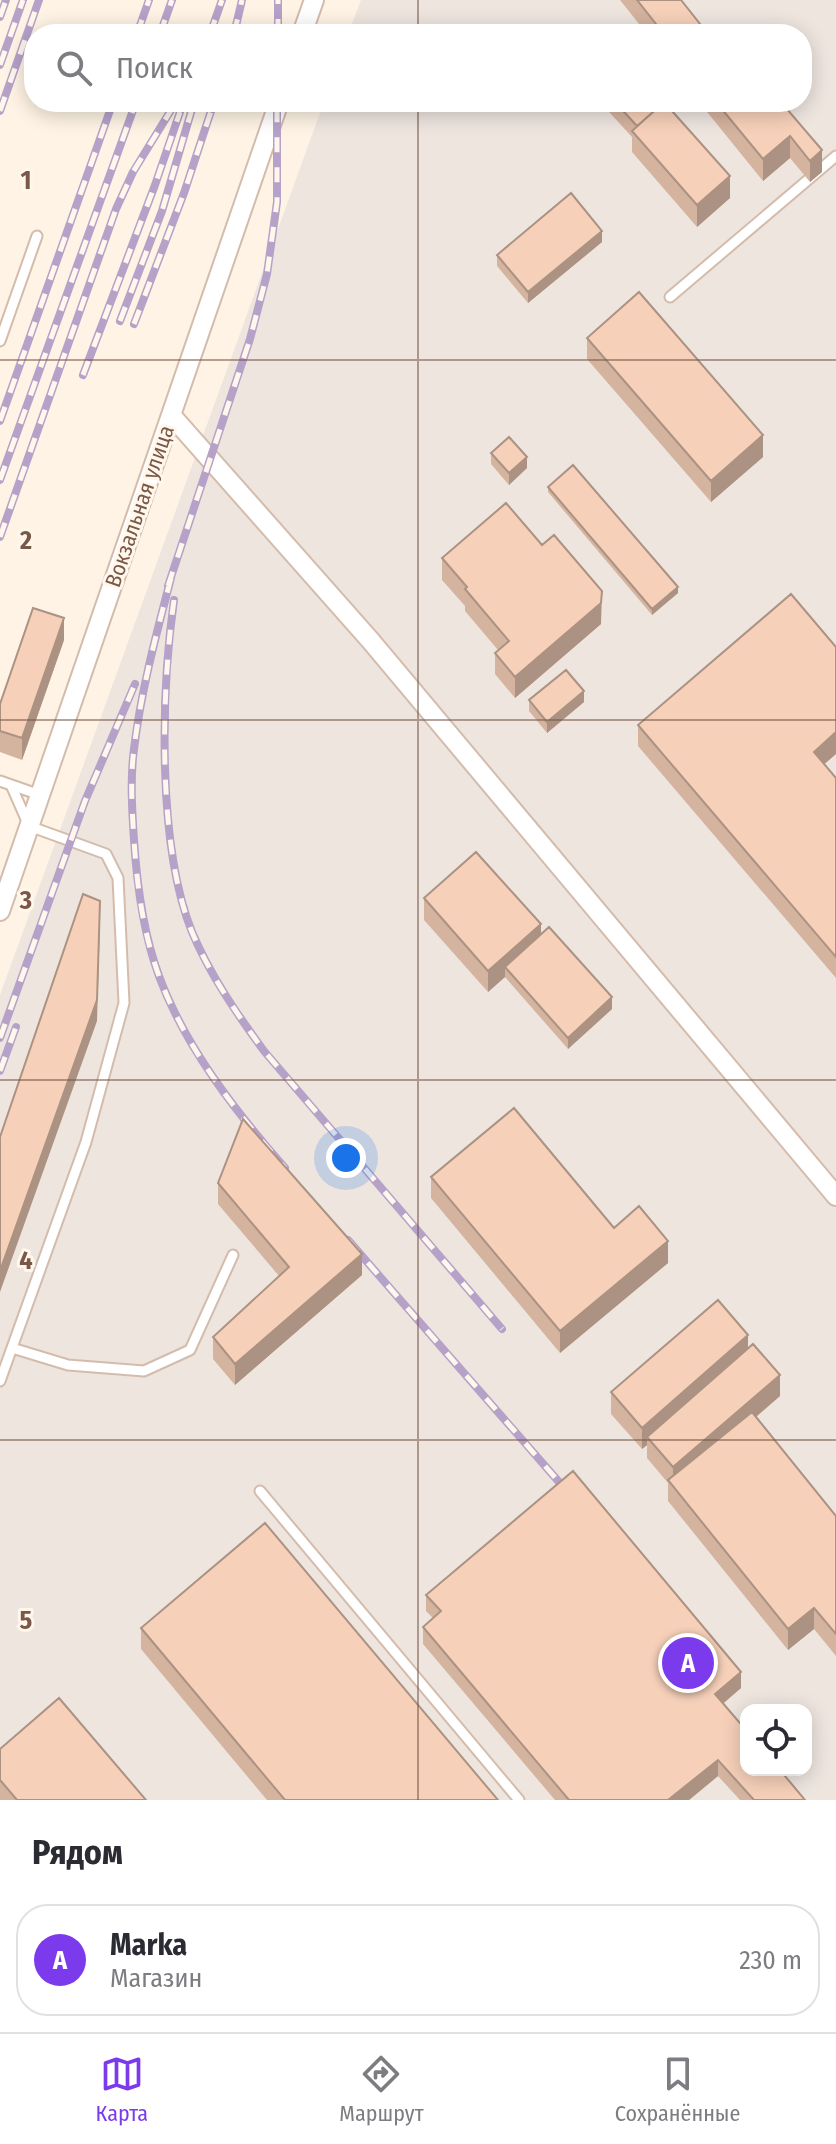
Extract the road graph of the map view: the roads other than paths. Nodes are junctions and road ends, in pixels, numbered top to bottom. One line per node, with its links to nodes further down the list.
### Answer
1 (314, 0): 2 (street)
2 (306, 24)
3 (276, 112): 8 (street, Вокзальная улица)
4 (836, 156): 6 (lane)
5 (37, 236): 7 (lane)
6 (670, 297)
7 (0, 341)
8 (171, 415): 11 (street, Вокзальная улица); 14 (street)
9 (0, 781): 10 (lane)
10 (11, 785): 11 (lane); 12 (lane)
11 (40, 795): 12 (street, Вокзальная улица)
12 (29, 826): 13 (street, Вокзальная улица); 16 (lane)
13 (0, 911)
14 (836, 1196)
15 (233, 1255): 16 (lane)
16 (12, 1348): 17 (lane)
17 (0, 1381)
18 (260, 1491): 19 (lane)
19 (519, 1800)

